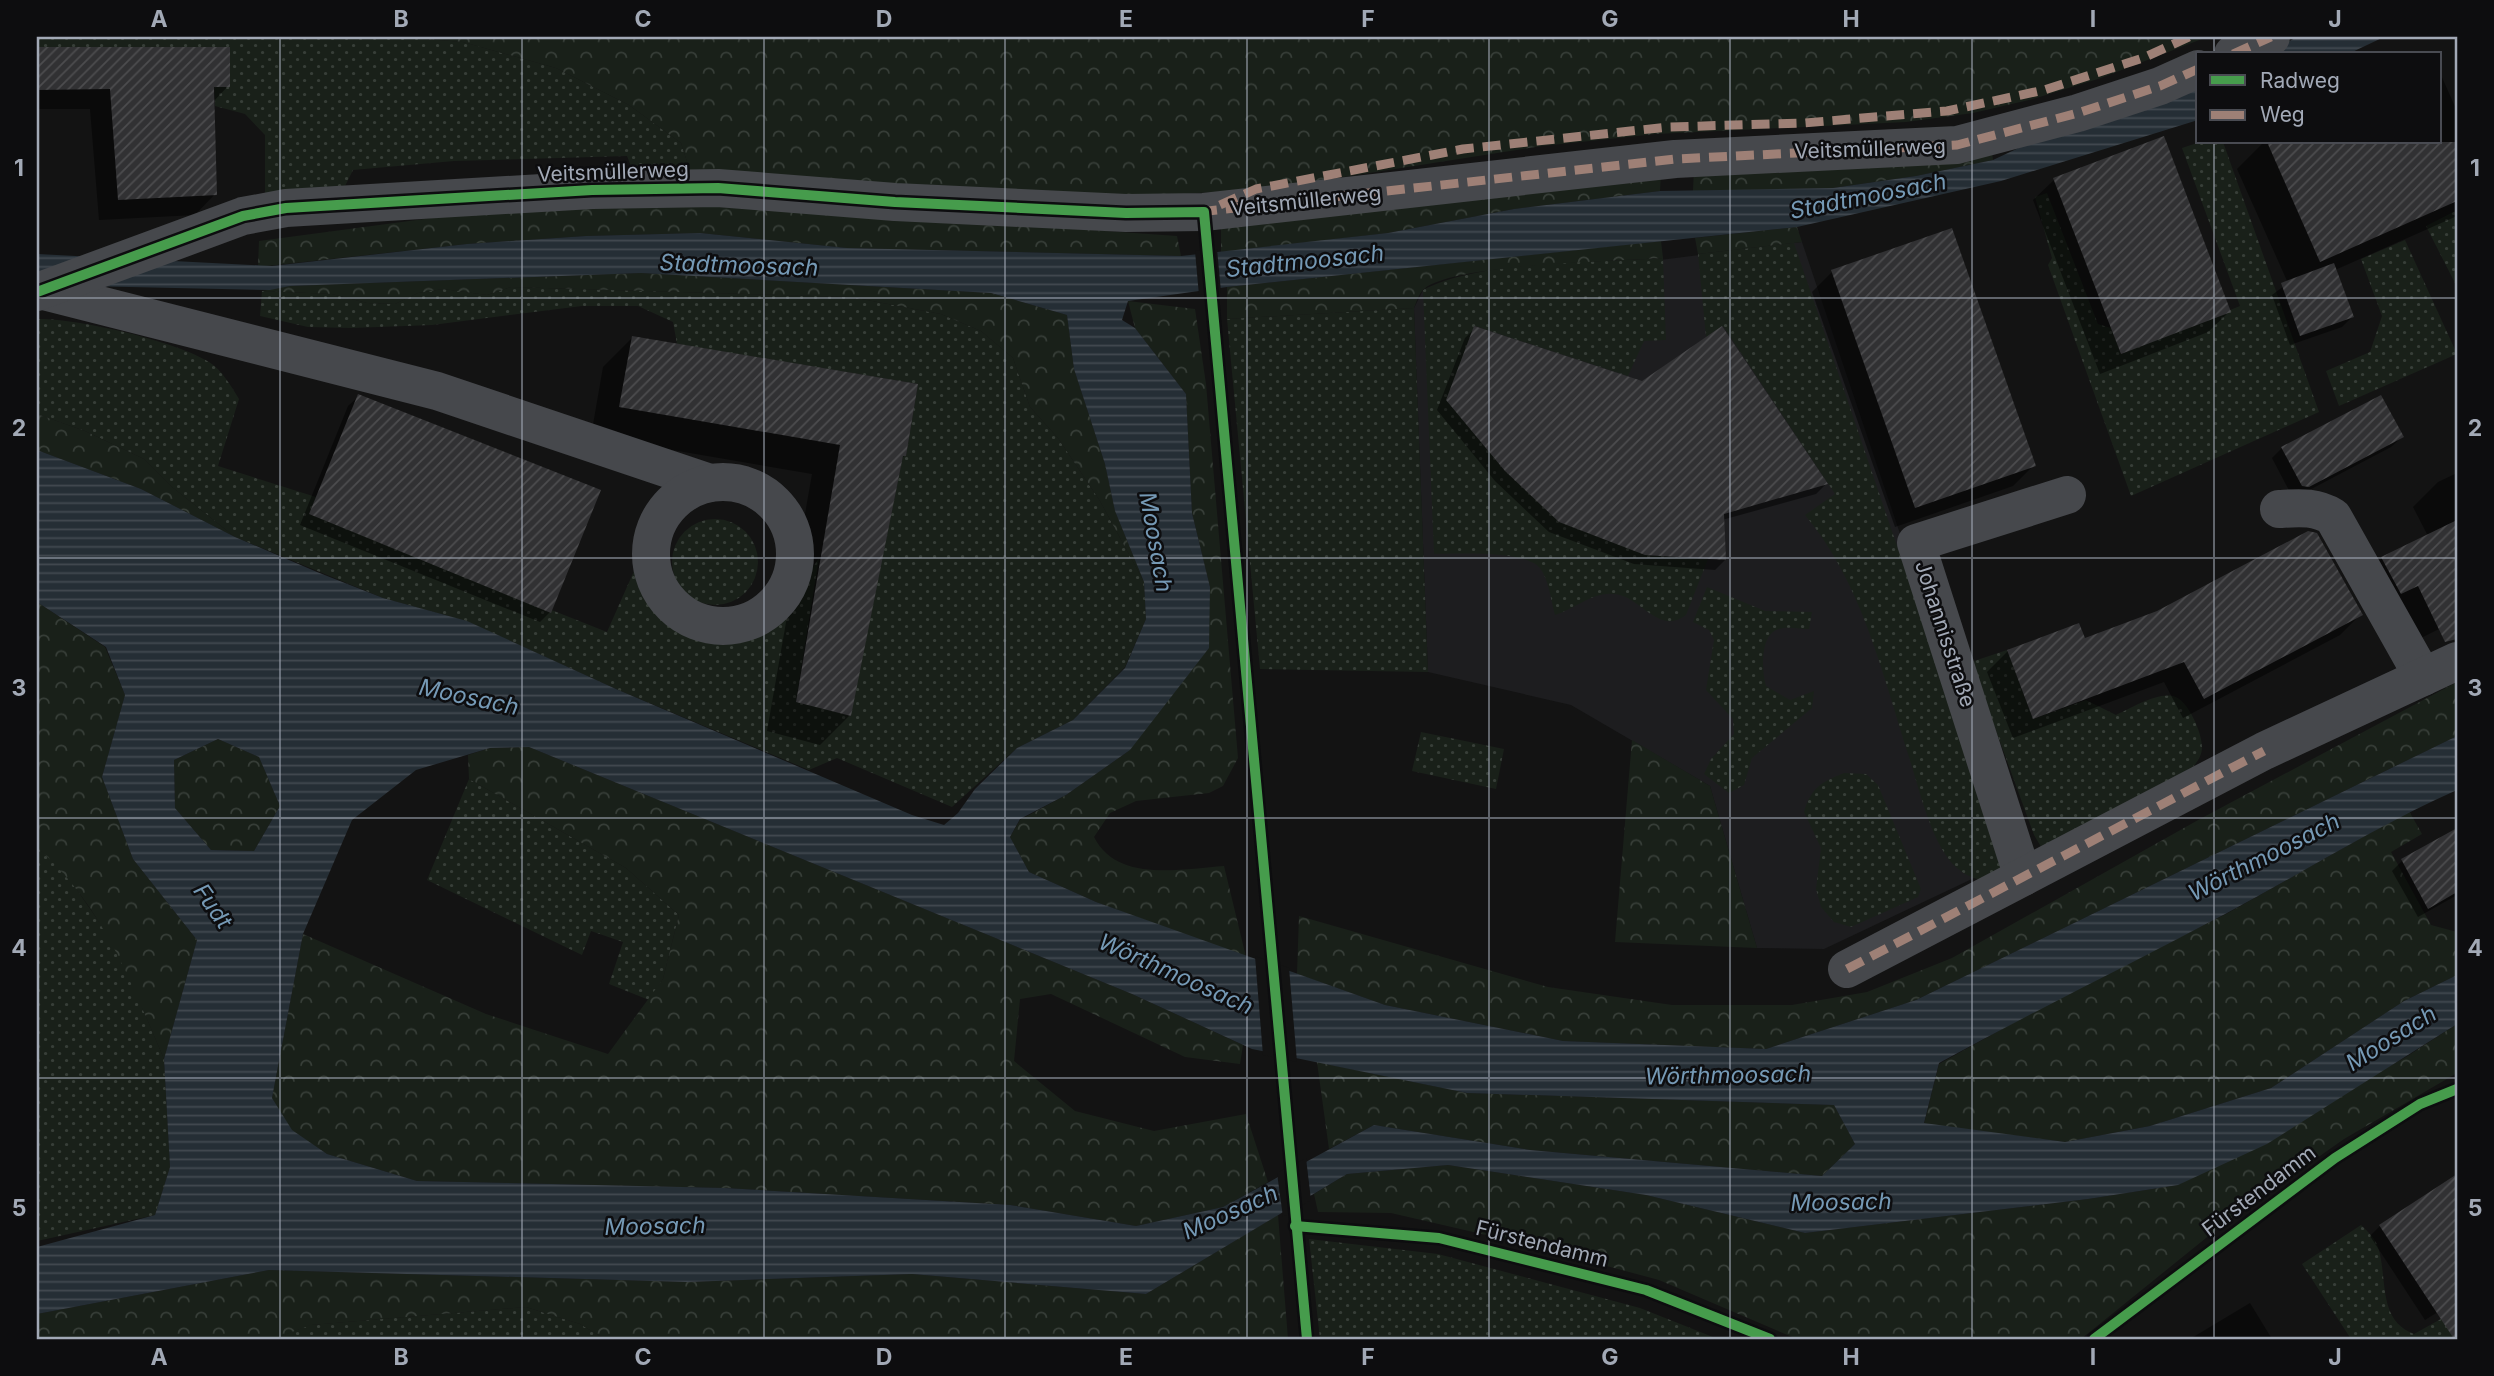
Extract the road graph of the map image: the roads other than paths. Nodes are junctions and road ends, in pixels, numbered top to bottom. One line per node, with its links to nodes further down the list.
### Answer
1 (2271, 37): 2 (street)
2 (2237, 52)
3 (2196, 70): 4 (street, Veitsmüllerweg)
4 (40, 291): 5 (street)
5 (710, 483)
6 (2067, 495): 10 (street, Johannisstraße)
7 (2279, 509): 9 (street)
8 (2457, 661): 9 (street)
9 (2423, 677): 10 (street)
10 (2023, 877): 11 (street)
11 (1847, 969)

